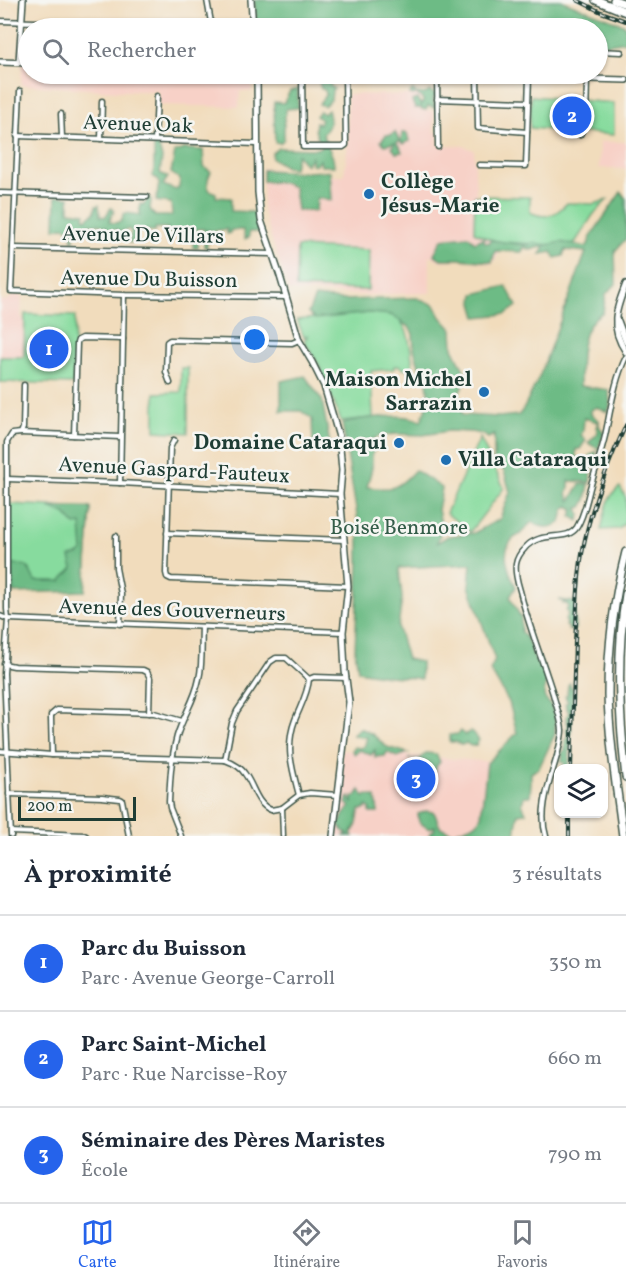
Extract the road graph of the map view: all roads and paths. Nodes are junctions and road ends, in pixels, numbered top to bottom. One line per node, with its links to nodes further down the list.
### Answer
1 (22, 0): 8 (street)
2 (207, 0): 9 (street)
3 (250, 0): 10 (street)
4 (596, 0): 7 (main road)
5 (614, 0): 6 (main road)
6 (626, 4)
7 (626, 12)
8 (22, 18)
9 (210, 18)
10 (252, 18)
11 (0, 21): 12 (street)
12 (18, 22)
13 (608, 51): 14 (street)
14 (621, 52)
15 (0, 62): 16 (street)
16 (18, 62)
17 (608, 80): 18 (street)
18 (626, 80)
19 (256, 84): 39 (street)
20 (302, 84): 21 (street)
21 (345, 84)
22 (437, 84): 28 (street)
23 (477, 84): 29 (street)
24 (529, 84): 31 (street)
25 (587, 84): 34 (street)
26 (20, 91): 35 (street)
27 (157, 96): 38 (street)
28 (437, 99): 29 (street); 40 (street)
29 (477, 100): 31 (street); 33 (street)
30 (102, 101): 37 (street)
31 (528, 102): 33 (street)
32 (61, 114): 36 (street)
33 (527, 132): 41 (street)
34 (580, 135)
35 (17, 136): 36 (street, Avenue Oak); 43 (street)
36 (62, 137): 37 (street, Avenue Oak)
37 (101, 139): 38 (street, Avenue Oak)
38 (155, 140): 39 (street, Avenue Oak)
39 (257, 144): 46 (street)
40 (438, 147)
41 (479, 165)
42 (0, 193): 43 (street)
43 (15, 193): 44 (street); 45 (street)
44 (147, 198)
45 (13, 248): 46 (street, Avenue De Villars); 48 (street, Avenue Du Buisson)
46 (272, 254): 49 (street)
47 (626, 284): 50 (street)
48 (124, 295): 49 (street, Avenue Du Buisson); 51 (street)
49 (286, 297): 52 (street)
50 (616, 314): 53 (street); 54 (street)
51 (123, 339): 59 (street); 60 (street)
52 (299, 340): 56 (street); 65 (street)
53 (626, 342)
54 (626, 352)
55 (626, 357): 98 (street)
56 (171, 383)
57 (24, 385): 58 (street)
58 (21, 433): 59 (street); 62 (street)
59 (74, 435): 60 (street)
60 (120, 436): 63 (street)
61 (174, 440): 64 (street)
62 (7, 479): 63 (street, Avenue Gaspard-Fauteux); 73 (street)
63 (120, 483): 64 (street, Avenue Gaspard-Fauteux)
64 (168, 485): 65 (street, Avenue Gaspard-Fauteux); 66 (street)
65 (340, 494): 68 (street)
66 (167, 533): 68 (street); 70 (street)
67 (116, 536): 74 (street)
68 (344, 540): 70 (street)
69 (626, 552): 99 (main road)
70 (348, 586): 76 (street)
71 (626, 594): 87 (main road)
72 (0, 616): 73 (street, Avenue des Gouverneurs)
73 (8, 619): 74 (street, Avenue des Gouverneurs); 77 (street)
74 (120, 624): 75 (street, Avenue des Gouverneurs)
75 (202, 627): 76 (street, Avenue des Gouverneurs); 81 (street)
76 (343, 632): 78 (street)
77 (4, 664): 80 (street); 83 (street)
78 (346, 678): 79 (street); 90 (street)
79 (309, 679): 86 (street); 89 (street)
80 (149, 713): 81 (street); 84 (street)
81 (182, 721): 85 (street)
82 (0, 751): 83 (street)
83 (8, 752): 84 (street); 88 (street)
84 (52, 755): 85 (street)
85 (172, 759): 86 (street); 95 (street)
86 (225, 760): 91 (street)
87 (626, 777)
88 (9, 794): 92 (street); 94 (street)
89 (299, 795): 90 (street); 91 (street)
90 (338, 795): 97 (street)
91 (282, 808): 96 (street)
92 (11, 834): 93 (street)
93 (86, 836)
94 (129, 836)
95 (181, 836)
96 (283, 836)
97 (333, 836)
98 (546, 836)
99 (623, 836)

